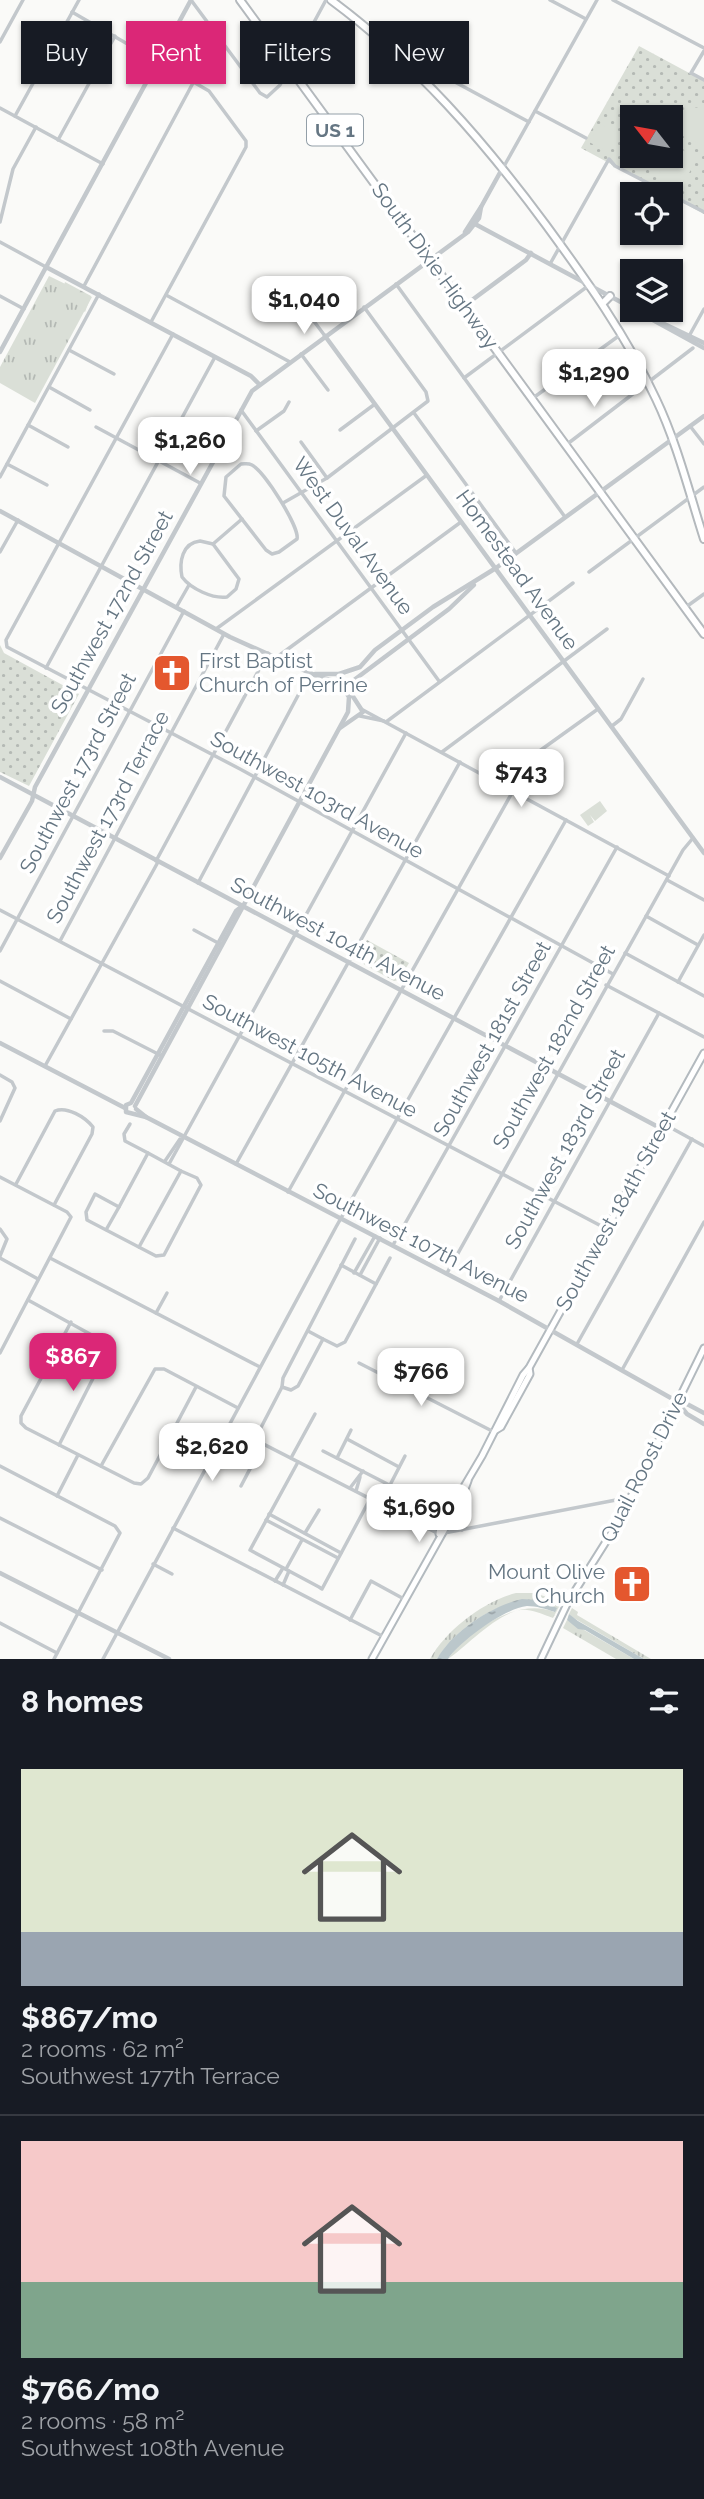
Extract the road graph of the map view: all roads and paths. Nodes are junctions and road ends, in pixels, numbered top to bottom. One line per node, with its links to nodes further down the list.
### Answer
1 (23, 0): 16 (street)
2 (79, 0): 9 (street)
3 (191, 0): 11 (street); 19 (street)
4 (240, 0): 12 (highway, South Dixie Highway / US 1)
5 (328, 0): 13 (street); 14 (highway)
6 (550, 0): 10 (street)
7 (597, 0): 10 (street)
8 (612, 0): 18 (street)
9 (72, 12): 15 (street); 31 (street)
10 (586, 19): 30 (street)
11 (180, 21)
12 (255, 21)
13 (316, 21)
14 (369, 31)
15 (115, 36): 17 (street); 35 (street)
16 (0, 42)
17 (126, 42)
18 (704, 50): 20 (street)
19 (240, 63)
20 (704, 80)
21 (147, 84): 36 (street)
22 (192, 84): 49 (street)
23 (195, 84): 51 (street)
24 (256, 84): 25 (street)
25 (280, 84)
26 (301, 84): 44 (highway, South Dixie Highway / US 1)
27 (428, 84): 37 (highway)
28 (459, 84): 32 (street)
29 (0, 108): 31 (street)
30 (535, 111): 32 (street); 34 (street)
31 (15, 116): 33 (street)
32 (529, 121): 37 (street)
33 (36, 127): 35 (street); 39 (street)
34 (586, 138)
35 (58, 139): 36 (street)
36 (103, 164): 46 (street)
37 (503, 168): 40 (street); 42 (highway)
38 (704, 212): 42 (street)
39 (0, 222)
40 (473, 223): 43 (street); 44 (street, Southwest 172nd Street)
41 (0, 242): 46 (street)
42 (561, 245): 45 (street); 48 (highway)
43 (531, 253): 45 (street); 56 (street)
44 (429, 259): 47 (street, Southwest 172nd Street); 56 (highway, South Dixie Highway / US 1)
45 (550, 264): 48 (street)
46 (46, 267): 49 (street); 59 (street)
47 (396, 284): 57 (street, Southwest 172nd Street); 76 (street)
48 (590, 285): 53 (street); 55 (highway); 71 (street)
49 (84, 286): 50 (street)
50 (99, 294): 61 (street); 69 (street)
51 (166, 295): 61 (street); 74 (street)
52 (0, 296): 59 (street)
53 (610, 296): 54 (street); 55 (highway)
54 (620, 302)
55 (603, 303): 63 (highway)
56 (464, 306): 71 (highway, South Dixie Highway / US 1)
57 (364, 307): 65 (street, Southwest 172nd Street); 86 (street)
58 (304, 308): 65 (street, Homestead Avenue)
59 (24, 309): 70 (street)
60 (704, 309): 66 (street)
61 (151, 322): 64 (street)
62 (658, 322): 66 (street)
63 (622, 333): 78 (highway); 81 (street)
64 (173, 334): 73 (street); 94 (street)
65 (325, 335): 72 (street, Southwest 172nd Street); 83 (street, Homestead Avenue)
66 (688, 338): 67 (street)
67 (704, 346)
68 (693, 348): 78 (street)
69 (69, 349): 75 (street); 79 (street)
70 (0, 351)
71 (498, 352): 76 (street); 81 (highway, South Dixie Highway / US 1)
72 (301, 354): 74 (street, Southwest 172nd Street); 80 (street)
73 (215, 357): 77 (street); 100 (street)
74 (290, 362): 77 (street, Southwest 172nd Street)
75 (114, 374)
76 (464, 378): 113 (street)
77 (259, 384): 85 (street, Southwest 172nd Street)
78 (648, 384): 95 (highway); 98 (street)
79 (49, 387): 84 (street); 88 (street)
80 (328, 390)
81 (532, 399): 98 (highway, South Dixie Highway / US 1)
82 (289, 402): 93 (street)
83 (375, 404): 91 (street); 92 (street, Homestead Avenue)
84 (90, 410)
85 (241, 410): 93 (street, West Duval Avenue); 105 (street, Southwest 172nd Street)
86 (414, 413): 92 (street); 123 (street)
87 (704, 416): 89 (street)
88 (28, 425): 99 (street); 101 (street)
89 (690, 426): 95 (street); 97 (street)
90 (96, 427): 94 (street)
91 (340, 429)
92 (393, 429): 102 (street, Homestead Avenue); 104 (street)
93 (256, 431): 108 (street, West Duval Avenue)
94 (116, 439): 100 (street); 120 (street)
95 (672, 439): 109 (street); 110 (highway)
96 (301, 442): 104 (street)
97 (704, 444)
98 (566, 445): 109 (highway, South Dixie Highway / US 1)
99 (68, 447)
100 (158, 461): 105 (street); 124 (street)
101 (7, 464): 103 (street); 106 (street)
102 (427, 475): 116 (street, Homestead Avenue); 119 (street)
103 (0, 477)
104 (327, 478): 108 (street)
105 (200, 484): 131 (street, Southwest 172nd Street)
106 (47, 485)
107 (704, 487): 110 (street)
108 (301, 492): 111 (street); 119 (street, West Duval Avenue)
109 (600, 492): 113 (street); 117 (highway, South Dixie Highway / US 1)
110 (691, 497): 117 (street); 118 (highway)
111 (283, 503): 114 (street); 114 (street)
112 (0, 511): 115 (street)
113 (565, 517): 123 (street)
114 (242, 519): 121 (street)
115 (18, 520): 120 (street); 122 (street)
116 (461, 522): 125 (street, Homestead Avenue); 130 (street)
117 (634, 538): 126 (street); 134 (highway, South Dixie Highway / US 1)
118 (704, 539)
119 (336, 541): 130 (street, West Duval Avenue); 137 (street)
120 (59, 544): 124 (street); 146 (street, Southwest 103rd Avenue)
121 (213, 544): 129 (street); 129 (street)
122 (0, 552)
123 (517, 553): 125 (street)
124 (100, 566): 131 (street); 146 (street)
125 (496, 568): 127 (street); 136 (street, Homestead Avenue)
126 (589, 572)
127 (477, 582): 139 (street); 142 (street)
128 (573, 583): 136 (street)
129 (189, 585): 133 (street)
130 (371, 587): 139 (street, West Duval Avenue); 144 (street)
131 (143, 588): 133 (street); 154 (street, Southwest 172nd Street)
132 (704, 594): 134 (street)
133 (177, 606): 135 (street)
134 (685, 608): 141 (highway, South Dixie Highway / US 1)
135 (184, 611): 137 (street); 158 (street, Southwest 173rd Street)
136 (530, 615): 145 (street, Homestead Avenue); 152 (street)
137 (216, 629): 140 (street)
138 (607, 629): 145 (street)
139 (402, 631): 142 (street, West Duval Avenue); 147 (street)
140 (224, 634): 143 (street); 165 (street, Southwest 173rd Terrace)
141 (704, 635)
142 (408, 639): 151 (street); 152 (street, West Duval Avenue)
143 (268, 653): 144 (street); 168 (street)
144 (277, 657): 148 (street)
145 (564, 660): 157 (street, Homestead Avenue); 167 (street)
146 (46, 668): 154 (street, Southwest 103rd Avenue)
147 (349, 671): 149 (street); 151 (street)
148 (313, 674): 149 (street); 153 (street); 171 (street)
149 (339, 674): 153 (street)
150 (643, 680): 163 (street)
151 (351, 681): 153 (street); 155 (street)
152 (439, 681): 162 (street)
153 (340, 683): 156 (street)
154 (87, 691): 158 (street, Southwest 103rd Avenue); 174 (street, Southwest 172nd Street)
155 (359, 704): 156 (street); 160 (street)
156 (350, 705): 159 (street)
157 (598, 709): 163 (street, Homestead Avenue); 172 (street)
158 (130, 712): 165 (street, Southwest 103rd Avenue); 176 (street, Southwest 173rd Street)
159 (348, 712): 161 (street); 164 (street)
160 (362, 713): 161 (street); 162 (street)
161 (353, 717): 164 (street)
162 (386, 722): 166 (street)
163 (612, 726): 179 (street, Homestead Avenue)
164 (340, 729): 175 (street)
165 (171, 733): 168 (street, Southwest 103rd Avenue); 180 (street, Southwest 173rd Terrace)
166 (406, 733): 167 (street); 178 (street)
167 (442, 752): 169 (street)
168 (213, 755): 171 (street, Southwest 103rd Avenue); 184 (street)
169 (460, 762): 172 (street); 185 (street)
170 (0, 777): 174 (street, Southwest 104th Avenue)
171 (254, 777): 175 (street, Southwest 103rd Avenue); 187 (street)
172 (500, 783): 173 (street)
173 (513, 791): 177 (street); 188 (street)
174 (33, 794): 176 (street, Southwest 104th Avenue); 183 (street, Southwest 172nd Street)
175 (299, 803): 178 (street, Southwest 103rd Avenue); 190 (street)
176 (74, 817): 180 (street, Southwest 104th Avenue); 194 (street, Southwest 173rd Street)
177 (566, 820): 181 (street); 193 (street)
178 (351, 832): 185 (street, Southwest 103rd Avenue); 196 (street)
179 (693, 838): 182 (street, Homestead Avenue); 186 (street, Southwest 182nd Street)
180 (115, 839): 184 (street, Southwest 104th Avenue); 198 (street, Southwest 173rd Terrace)
181 (617, 847): 186 (street); 201 (street, Southwest 181st Street)
182 (704, 853)
183 (0, 858)
184 (157, 861): 187 (street, Southwest 104th Avenue); 205 (street)
185 (404, 862): 188 (street, Southwest 103rd Avenue); 204 (street)
186 (668, 878): 189 (street); 192 (street, Southwest 182nd Street)
187 (198, 883): 190 (street, Southwest 104th Avenue)
188 (457, 890): 193 (street, Southwest 103rd Avenue); 210 (street)
189 (704, 901)
190 (242, 906): 196 (street, Southwest 104th Avenue); 199 (street)
191 (0, 910): 194 (street, Southwest 105th Avenue)
192 (646, 916): 200 (street); 203 (street, Southwest 182nd Street)
193 (510, 918): 201 (street, Southwest 103rd Avenue); 215 (street)
194 (17, 919): 198 (street, Southwest 105th Avenue); 202 (street, Southwest 173rd Street)
195 (194, 930): 199 (street)
196 (295, 934): 204 (street, Southwest 104th Avenue); 217 (street)
197 (704, 935): 200 (street)
198 (60, 942): 205 (street, Southwest 105th Avenue)
199 (220, 944): 212 (street)
200 (698, 945): 208 (street)
201 (562, 946): 206 (street, Southwest 103rd Avenue); 220 (street, Southwest 181st Street)
202 (0, 951)
203 (625, 953): 206 (street, Southwest 182nd Street); 208 (street)
204 (349, 962): 210 (street, Southwest 104th Avenue); 223 (street)
205 (101, 964): 212 (street, Southwest 105th Avenue); 214 (street)
206 (612, 974): 209 (street, Southwest 182nd Street)
207 (0, 981): 214 (street)
208 (678, 982): 211 (street)
209 (606, 985): 213 (street); 225 (street, Southwest 182nd Street)
210 (401, 991): 215 (street, Southwest 104th Avenue); 227 (street)
211 (704, 996)
212 (185, 1008): 217 (street, Southwest 105th Avenue); 222 (street)
213 (659, 1013): 218 (street); 228 (street, Southwest 183rd Street)
214 (71, 1019): 224 (street)
215 (453, 1019): 220 (street, Southwest 104th Avenue); 230 (street)
216 (104, 1031): 222 (street)
217 (239, 1036): 223 (street, Southwest 105th Avenue); 234 (street)
218 (704, 1037)
219 (0, 1043): 224 (street, Southwest 107th Avenue)
220 (506, 1046): 225 (street, Southwest 104th Avenue); 237 (street, Southwest 181st Street)
221 (704, 1053): 233 (main road, Southwest 184th Street)
222 (159, 1055): 229 (street)
223 (292, 1064): 227 (street, Southwest 105th Avenue); 240 (street)
224 (45, 1066): 229 (street, Southwest 107th Avenue)
225 (557, 1073): 228 (street, Southwest 104th Avenue); 242 (street, Southwest 182nd Street)
226 (0, 1075): 231 (street)
227 (345, 1091): 230 (street, Southwest 105th Avenue); 245 (street)
228 (609, 1101): 233 (street, Southwest 104th Avenue); 246 (street, Southwest 183rd Street)
229 (131, 1107): 234 (street, Southwest 107th Avenue)
230 (397, 1119): 237 (street, Southwest 105th Avenue); 249 (street)
231 (0, 1121)
232 (130, 1124): 238 (street)
233 (663, 1127): 235 (street); 252 (main road, Southwest 184th Street)
234 (182, 1138): 239 (street); 240 (street, Southwest 107th Avenue)
235 (692, 1139): 236 (street); 275 (street)
236 (704, 1146)
237 (449, 1147): 242 (street, Southwest 105th Avenue); 256 (street, Southwest 181st Street)
238 (148, 1153): 239 (street); 248 (street)
239 (167, 1163): 241 (street)
240 (235, 1166): 245 (street, Southwest 107th Avenue)
241 (181, 1171): 257 (street); 257 (street)
242 (501, 1174): 246 (street, Southwest 105th Avenue); 263 (street, Southwest 182nd Street)
243 (0, 1177): 244 (street)
244 (15, 1185): 247 (street); 247 (street)
245 (288, 1192): 249 (street, Southwest 107th Avenue)
246 (554, 1201): 252 (street, Southwest 105th Avenue); 269 (street, Southwest 183rd Street)
247 (54, 1205): 259 (street)
248 (119, 1206): 253 (street); 253 (street)
249 (341, 1218): 254 (street, Southwest 107th Avenue); 279 (street)
250 (704, 1222): 280 (street)
251 (0, 1229): 258 (street)
252 (606, 1229): 272 (main road, Southwest 184th Street)
253 (106, 1230): 257 (street)
254 (377, 1237): 256 (street, Southwest 107th Avenue); 262 (street); 264 (street)
255 (355, 1239): 261 (street)
256 (393, 1245): 263 (street, Southwest 107th Avenue)
257 (139, 1247)
258 (0, 1257): 265 (street)
259 (50, 1258): 265 (street); 270 (street)
260 (390, 1258): 266 (street)
261 (341, 1265): 262 (street); 273 (street)
262 (355, 1273): 264 (street)
263 (447, 1273): 269 (street, Southwest 107th Avenue)
264 (360, 1275): 266 (street)
265 (39, 1279): 268 (street)
266 (376, 1284): 274 (street)
267 (167, 1293): 270 (street)
268 (28, 1300): 271 (street); 277 (street)
269 (499, 1301): 272 (street, Southwest 107th Avenue)
270 (156, 1313): 279 (street)
271 (71, 1322): 294 (street); 294 (street)
272 (551, 1329): 275 (street, Southwest 107th Avenue); 290 (main road, Southwest 184th Street)
273 (308, 1331): 274 (street); 282 (street)
274 (323, 1339): 282 (street)
275 (577, 1344): 280 (street, Southwest 107th Avenue)
276 (704, 1348): 283 (main road, Quail Roost Drive)
277 (0, 1353)
278 (359, 1363): 290 (street)
279 (260, 1367): 284 (street)
280 (622, 1370): 283 (street, Southwest 107th Avenue)
281 (196, 1387): 284 (street); 302 (street); 302 (street)
282 (282, 1387): 291 (street)
283 (678, 1402): 285 (street, Southwest 107th Avenue); 287 (street, Southwest 107th Avenue); 313 (main road, Quail Roost Drive)
284 (238, 1408): 288 (street)
285 (704, 1413)
286 (314, 1414): 298 (street)
287 (704, 1424)
288 (228, 1426): 291 (street); 319 (street)
289 (351, 1430): 292 (street)
290 (495, 1431): 305 (main road, Southwest 184th Street)
291 (255, 1439): 293 (street)
292 (347, 1439): 299 (street); 303 (street)
293 (263, 1444): 298 (street); 307 (street)
294 (59, 1445): 296 (street)
295 (323, 1451): 299 (street)
296 (78, 1455): 302 (street); 311 (street)
297 (405, 1455): 303 (street)
298 (291, 1458): 300 (street)
299 (337, 1458): 304 (street)
300 (298, 1462): 308 (street); 315 (street)
301 (0, 1466): 311 (street)
302 (101, 1466)
303 (399, 1467): 306 (street)
304 (362, 1474): 306 (street); 308 (street); 309 (street)
305 (468, 1481): 317 (main road, Southwest 184th Street); 322 (main road, Southwest 184th Street)
306 (390, 1485): 310 (street)
307 (241, 1486)
308 (350, 1488): 309 (street)
309 (356, 1491): 312 (street)
310 (401, 1491)
311 (57, 1496): 328 (street)
312 (370, 1499): 322 (street); 324 (street)
313 (628, 1503): 320 (street); 346 (main road, Quail Roost Drive)
314 (318, 1510): 321 (street)
315 (269, 1514): 318 (street); 321 (street)
316 (0, 1518): 328 (street)
317 (452, 1518): 320 (street); 322 (main road, Southwest 184th Street)
318 (266, 1520): 323 (street); 327 (street)
319 (173, 1528): 326 (street); 331 (street)
320 (462, 1530): 322 (street)
321 (305, 1534): 323 (street); 324 (street)
322 (439, 1534): 333 (main road, Southwest 184th Street)
323 (302, 1539): 325 (street); 327 (street)
324 (341, 1553): 325 (street)
325 (338, 1558): 327 (street)
326 (153, 1564): 330 (street); 337 (street)
327 (286, 1569): 331 (street); 332 (street)
328 (102, 1570): 334 (street)
329 (0, 1573): 334 (street)
330 (172, 1574)
331 (275, 1581): 332 (street)
332 (283, 1585): 335 (street)
333 (404, 1599): 335 (street); 338 (main road, Southwest 184th Street)
334 (79, 1613): 337 (street); 339 (street)
335 (350, 1620): 338 (street)
336 (0, 1623): 339 (street)
337 (117, 1633): 340 (street); 342 (street)
338 (384, 1637): 345 (main road, Southwest 184th Street)
339 (57, 1653): 341 (street)
340 (157, 1653): 343 (street); 344 (street)
341 (54, 1659)
342 (103, 1659)
343 (154, 1659)
344 (169, 1659)
345 (372, 1659)
346 (541, 1659)

